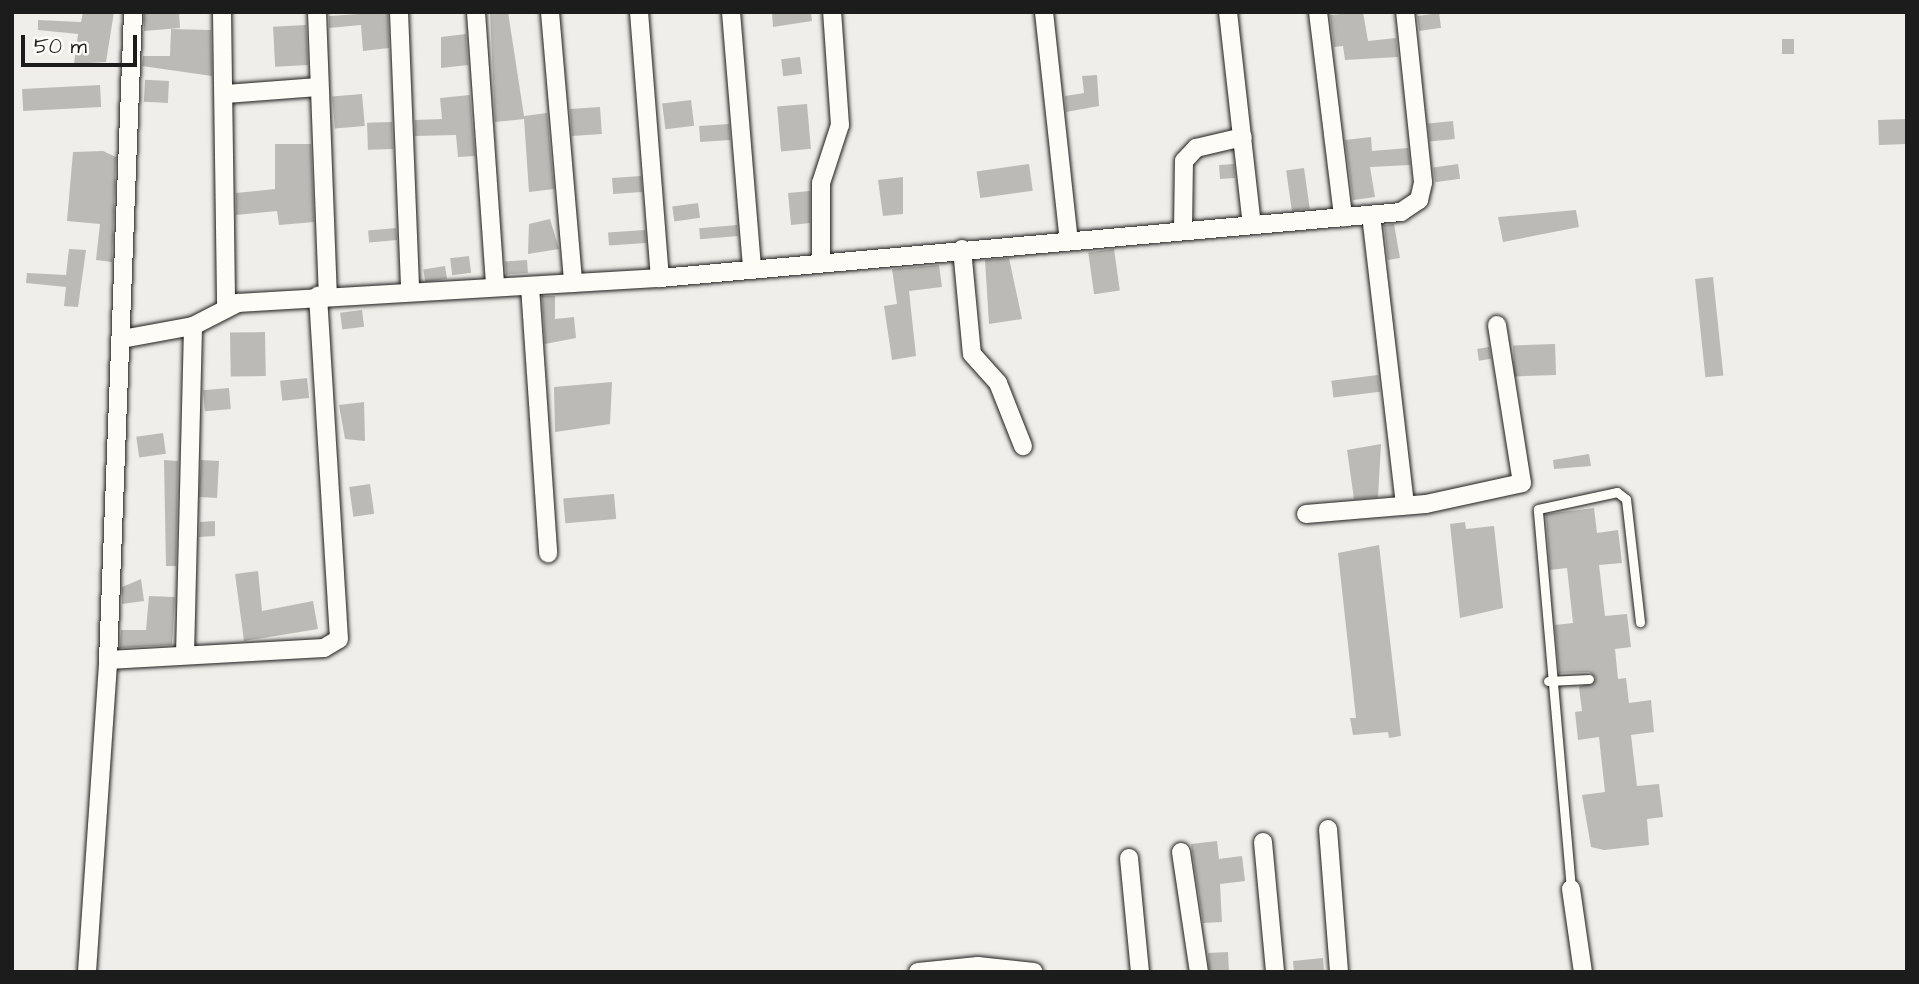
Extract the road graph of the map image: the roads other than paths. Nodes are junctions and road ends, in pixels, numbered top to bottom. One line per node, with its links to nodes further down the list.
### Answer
1 (133, 12): 34 (street)
2 (222, 12): 15 (street)
3 (317, 12): 14 (street)
4 (399, 12): 29 (street)
5 (476, 12): 27 (street)
6 (550, 12): 26 (street)
7 (639, 12): 25 (street)
8 (731, 12): 24 (street)
9 (832, 12): 23 (street)
10 (1044, 12): 21 (street)
11 (1228, 12): 16 (street)
12 (1318, 12): 18 (street)
13 (1405, 12): 17 (street)
14 (319, 87): 15 (street); 30 (street)
15 (225, 94): 31 (street)
16 (1243, 137): 19 (street); 20 (street)
17 (1371, 215): 18 (street); 36 (street)
18 (1343, 217): 19 (street)
19 (1252, 225): 20 (street)
20 (1183, 231): 21 (street)
21 (1069, 241): 22 (street)
22 (962, 249): 23 (street); 35 (street)
23 (821, 261): 24 (street)
24 (752, 268): 25 (street)
25 (660, 278): 26 (street)
26 (573, 283): 28 (street)
27 (495, 286): 28 (street); 29 (street)
28 (530, 286): 38 (street)
29 (410, 290): 30 (street)
30 (323, 295): 31 (street); 40 (street)
31 (226, 306): 33 (street)
32 (1497, 325): 36 (street)
33 (193, 326): 34 (street); 40 (street)
34 (122, 339): 41 (street)
35 (1023, 446)
36 (1405, 505): 37 (street)
37 (1306, 514)
38 (548, 553)
39 (1640, 622): 43 (lane)
40 (185, 655): 41 (street)
41 (107, 660): 50 (street)
42 (1589, 679): 43 (lane)
43 (1548, 681): 48 (lane)
44 (1328, 829): 56 (street)
45 (1263, 842): 55 (street)
46 (1181, 852): 54 (street)
47 (1129, 858): 53 (street)
48 (1571, 889): 57 (street)
49 (978, 969): 51 (street); 52 (street)
50 (87, 972)
51 (918, 972)
52 (1034, 972)
53 (1140, 972)
54 (1199, 972)
55 (1275, 972)
56 (1339, 972)
57 (1583, 972)

